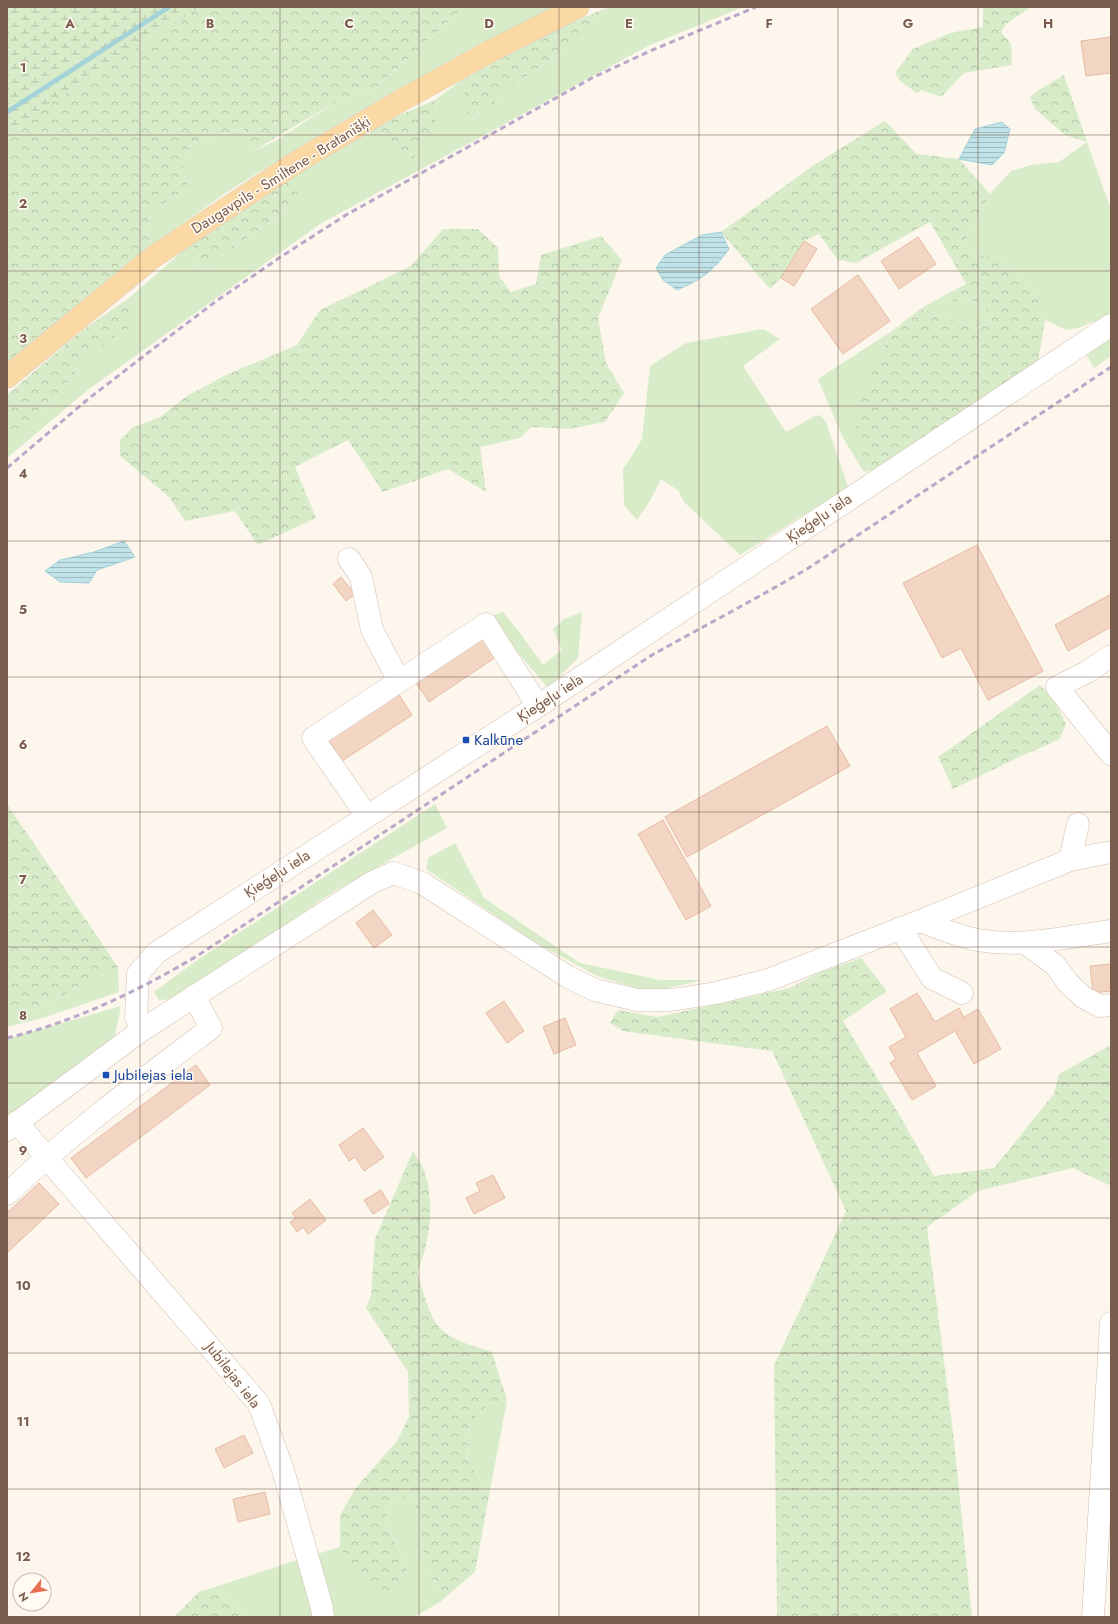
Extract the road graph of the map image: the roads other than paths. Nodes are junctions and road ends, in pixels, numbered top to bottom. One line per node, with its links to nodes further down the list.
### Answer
1 (578, 7): 3 (main road, Daugavpils - Smiltene - Bratanišķi)
2 (1111, 325): 7 (street, Ķieģeļu iela)
3 (7, 377)
4 (349, 559): 6 (street)
5 (1111, 656): 8 (street)
6 (399, 681): 7 (street); 9 (street)
7 (538, 706): 9 (street, Ķieģeļu iela)
8 (1111, 754)
9 (367, 816): 20 (street, Ķieģeļu iela)
10 (1078, 824): 12 (street)
11 (1111, 852): 12 (street)
12 (1070, 860): 13 (street)
13 (920, 920): 14 (street); 16 (street)
14 (900, 928): 17 (street); 18 (street)
15 (1111, 931): 16 (street)
16 (1025, 943): 19 (street)
17 (962, 993)
18 (194, 996): 20 (street); 22 (street)
19 (1111, 1005)
20 (142, 1030): 21 (street)
21 (12, 1126): 22 (street, Jubilejas iela)
22 (46, 1157): 23 (street); 25 (street, Jubilejas iela)
23 (7, 1194)
24 (1111, 1323): 26 (street)
25 (323, 1617)
26 (1093, 1617)

